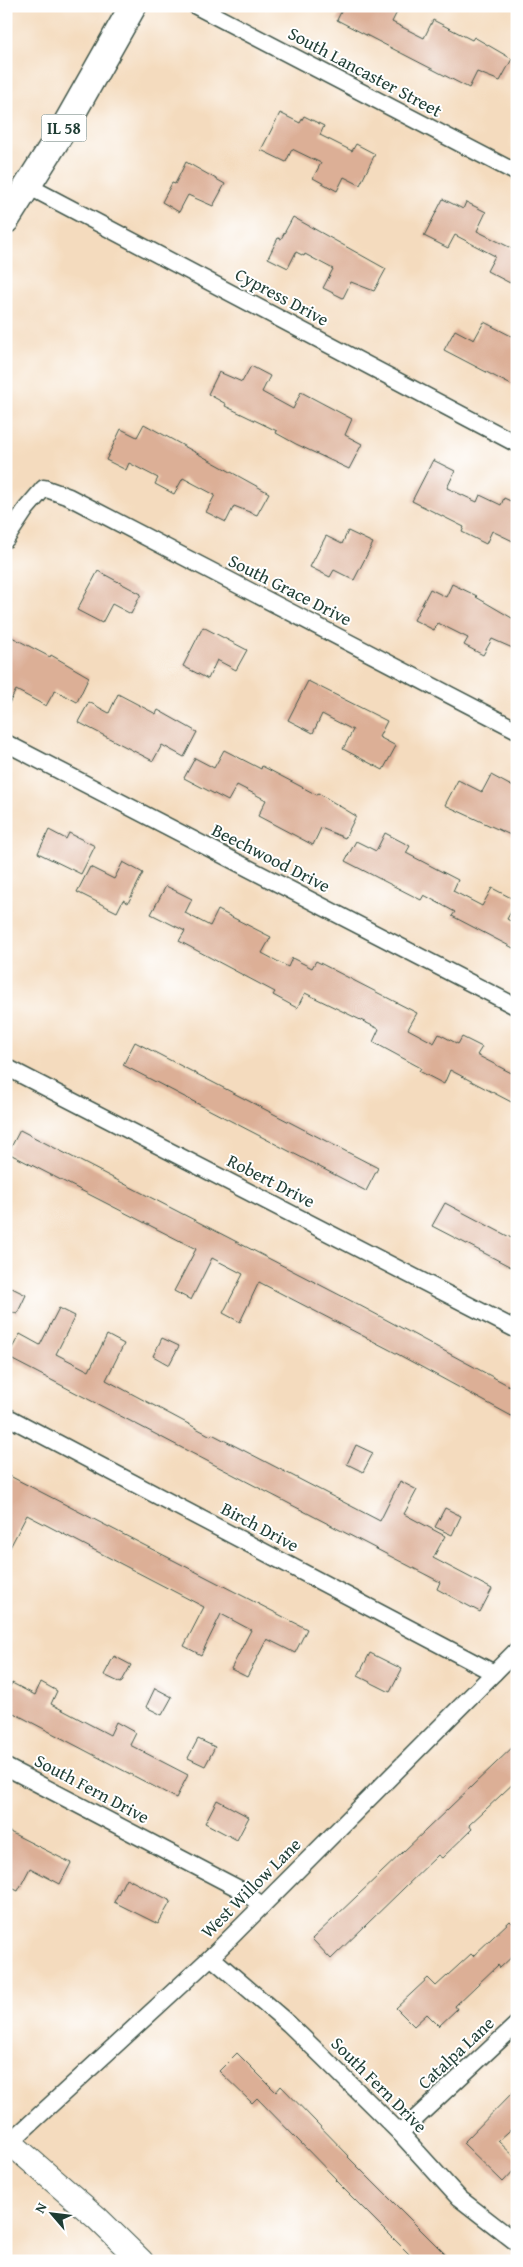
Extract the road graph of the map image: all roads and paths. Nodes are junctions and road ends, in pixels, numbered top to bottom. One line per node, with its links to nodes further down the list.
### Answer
1 (133, 6): 4 (main road, IL 58)
2 (196, 6): 3 (street, South Lancaster Street)
3 (517, 174)
4 (15, 201): 5 (street, Cypress Drive)
5 (517, 444)
6 (6, 539): 7 (street, South Grace Drive)
7 (517, 730)
8 (6, 743): 9 (street, Beechwood Drive)
9 (517, 1008)
10 (6, 1067): 11 (street, Robert Drive)
11 (517, 1330)
12 (6, 1416): 14 (street, Birch Drive)
13 (517, 1650): 14 (street, West Willow Lane)
14 (494, 1673): 16 (street, West Willow Lane)
15 (6, 1767): 16 (street, South Fern Drive)
16 (262, 1906): 17 (street, West Willow Lane)
17 (210, 1957): 19 (street, South Fern Drive); 20 (street, West Willow Lane)
18 (517, 2024): 19 (street, Catalpa Lane)
19 (400, 2132): 21 (street, South Fern Drive)
20 (7, 2142): 22 (main road)
21 (517, 2243)
22 (141, 2261)

